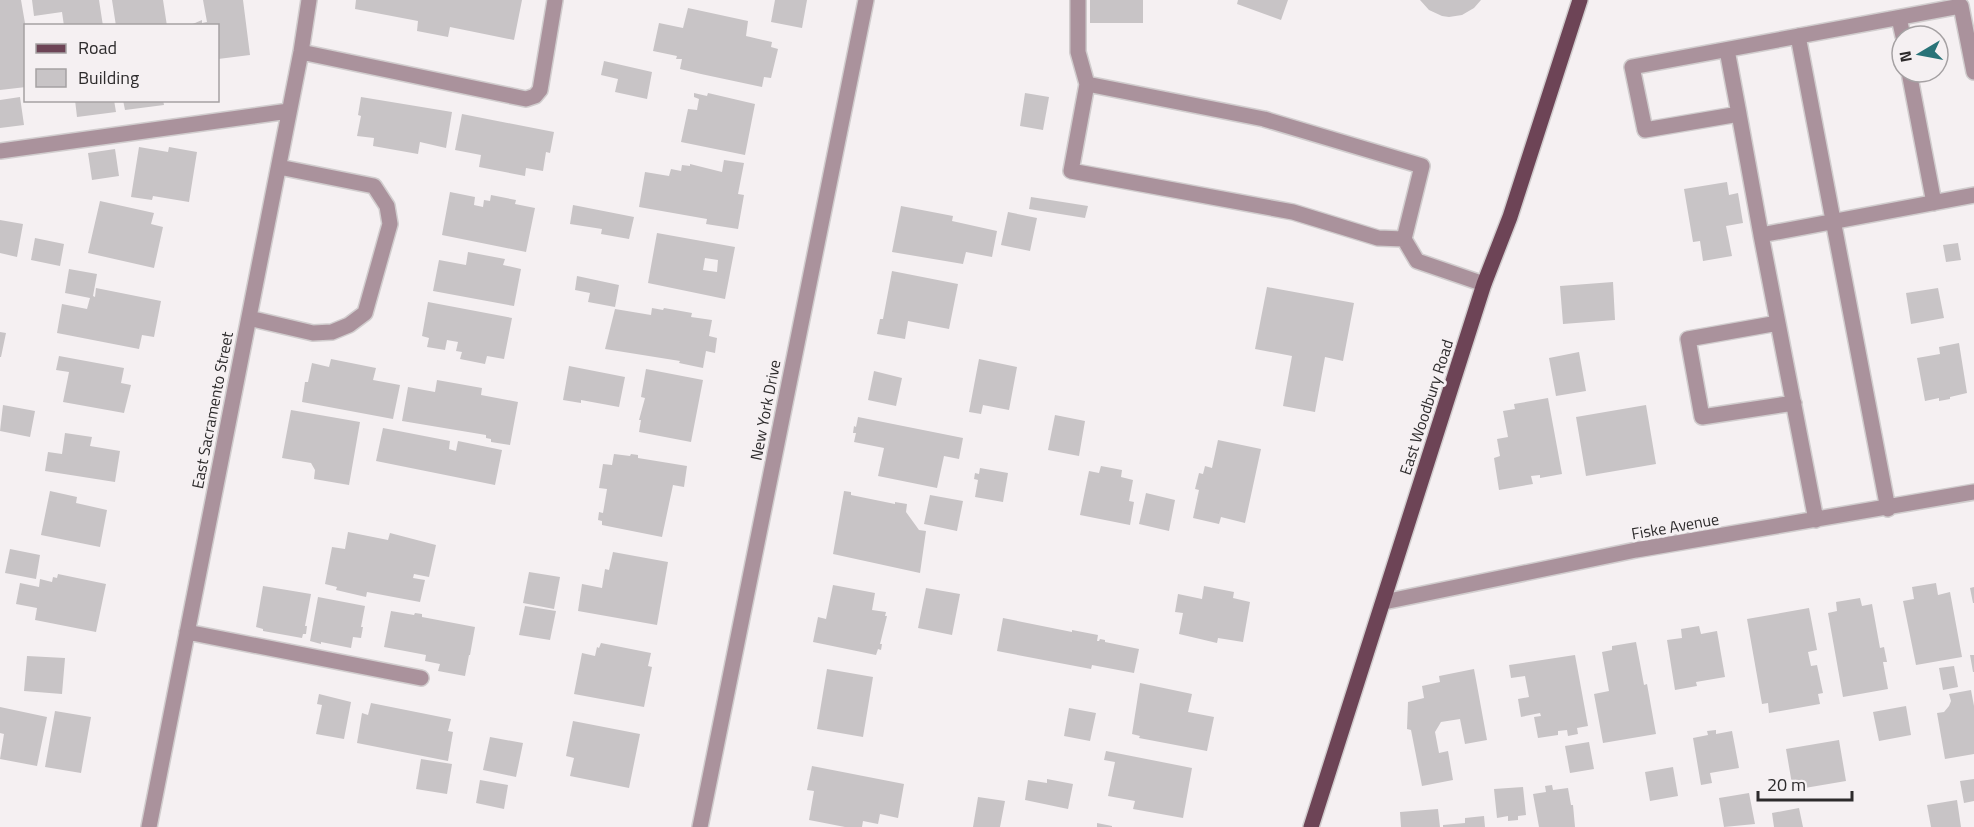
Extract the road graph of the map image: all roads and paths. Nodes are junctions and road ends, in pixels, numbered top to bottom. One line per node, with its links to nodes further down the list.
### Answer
1 (309, 0): 10 (street, East Sacramento Street)
2 (555, 0): 10 (street)
3 (866, 0): 34 (street, New York Drive)
4 (1078, 0): 12 (street)
5 (1580, 0): 23 (main road, East Woodbury Road)
6 (1899, 18): 7 (street); 8 (street); 11 (street)
7 (1900, 24)
8 (1798, 36): 9 (street); 20 (street)
9 (1727, 50): 15 (street); 15 (street)
10 (301, 52): 14 (street, East Sacramento Street)
11 (1974, 72)
12 (1087, 84): 22 (street); 22 (street)
13 (1911, 84): 19 (street)
14 (290, 111): 16 (street); 17 (street, East Sacramento Street)
15 (1739, 114): 21 (street)
16 (0, 151)
17 (279, 167): 24 (street, East Sacramento Street); 24 (street)
18 (1974, 195): 19 (street)
19 (1934, 203): 20 (street)
20 (1833, 222): 21 (street); 28 (street)
21 (1761, 235): 25 (street)
22 (1404, 239): 23 (street)
23 (1484, 284): 30 (main road, East Woodbury Road)
24 (249, 318): 31 (street, East Sacramento Street)
25 (1778, 322): 26 (street); 26 (street)
26 (1794, 403): 29 (street)
27 (1974, 492): 28 (street, Fiske Avenue)
28 (1888, 508): 29 (street, Fiske Avenue)
29 (1816, 520): 30 (street, Fiske Avenue)
30 (1384, 602): 35 (main road, East Woodbury Road)
31 (187, 632): 32 (street); 33 (street, East Sacramento Street)
32 (421, 678)
33 (149, 827)
34 (700, 827)
35 (1311, 827)

